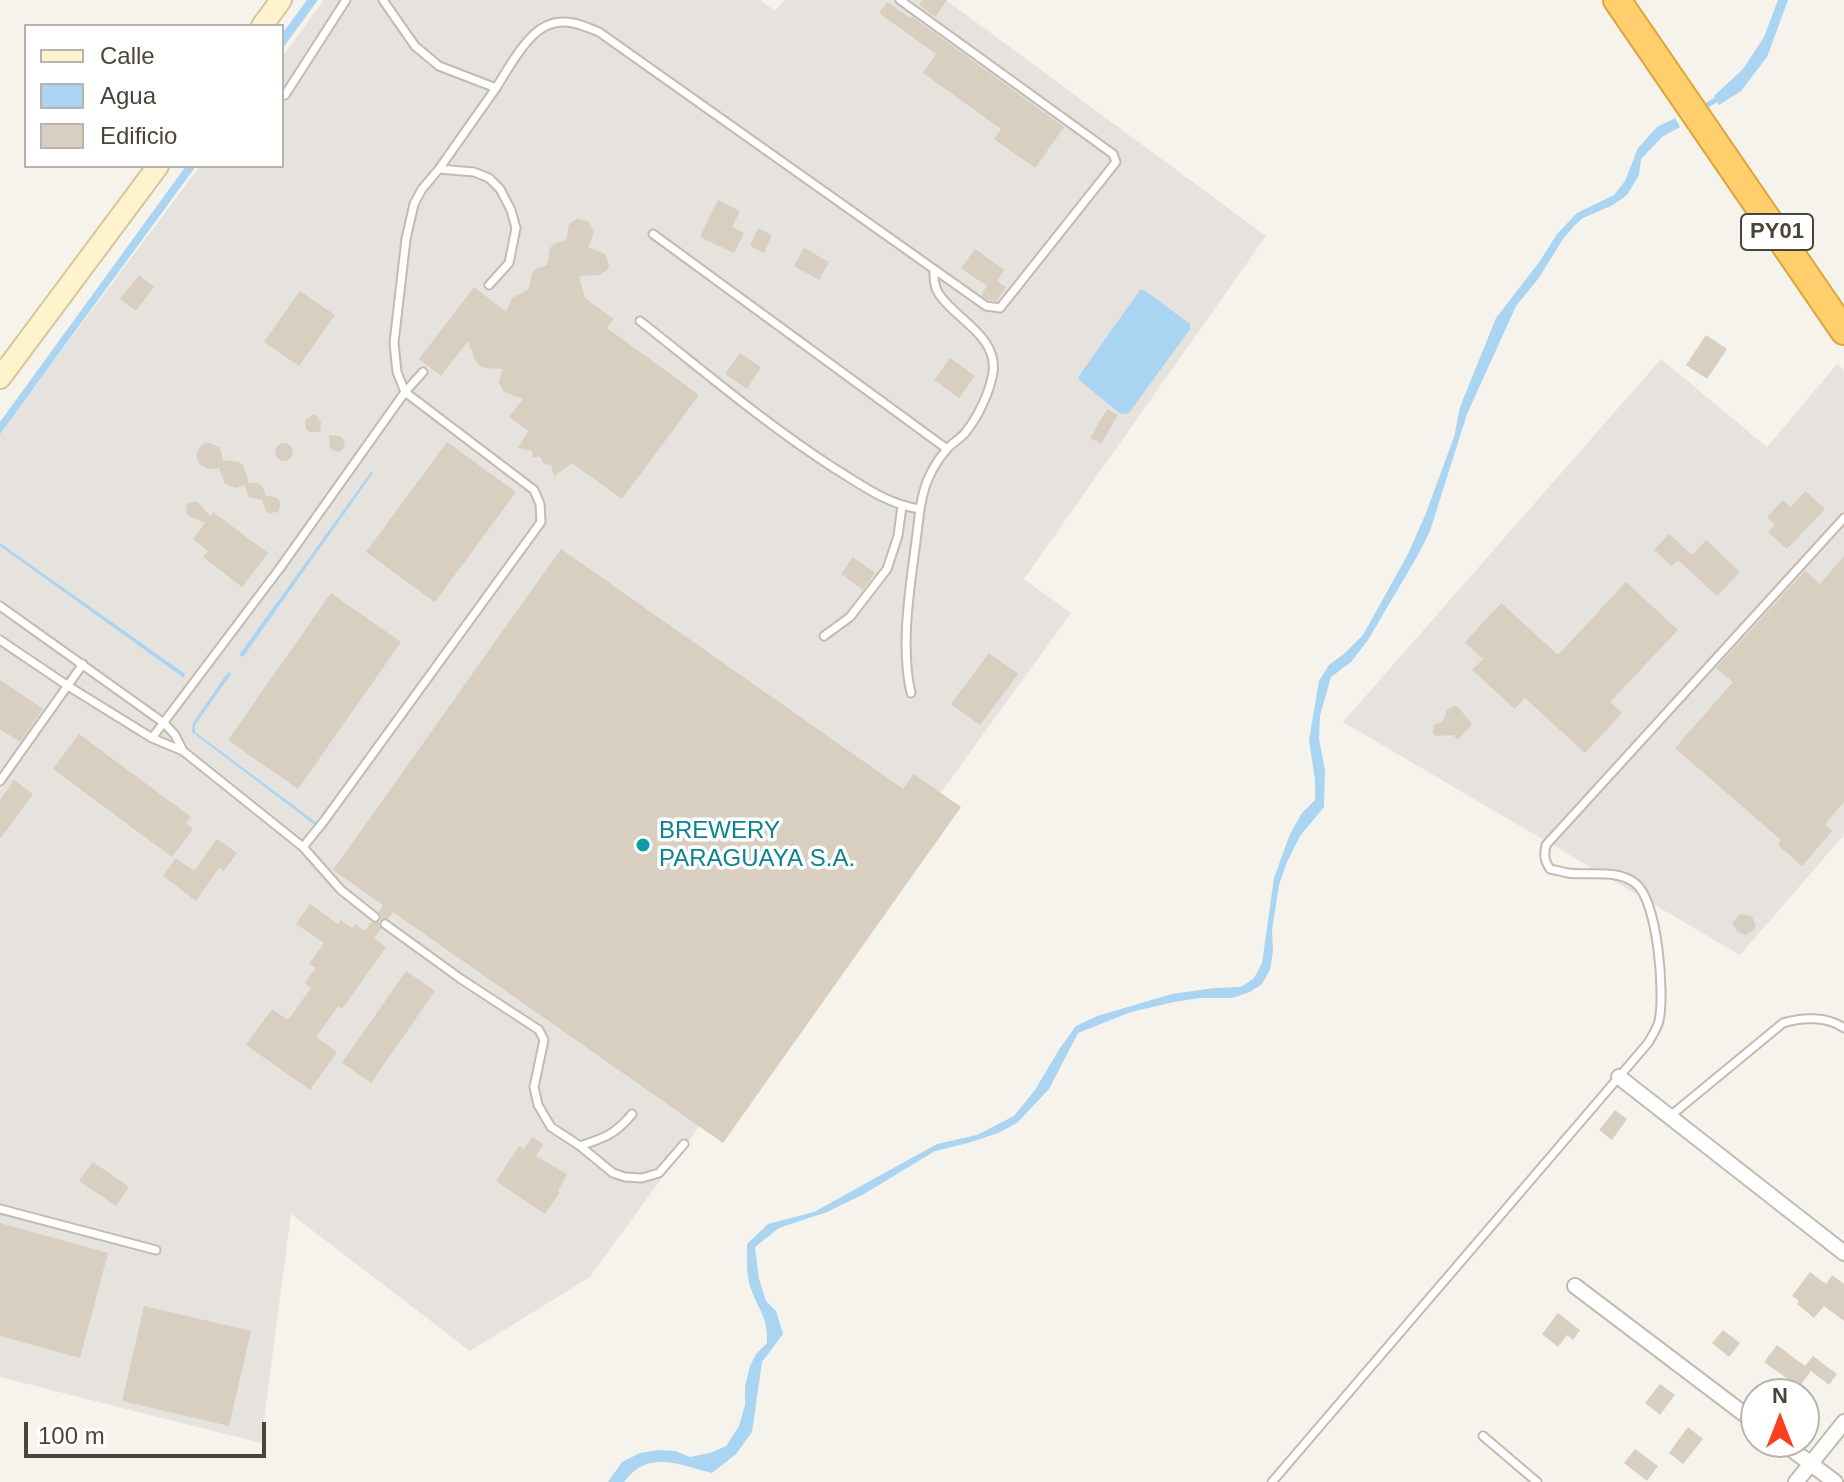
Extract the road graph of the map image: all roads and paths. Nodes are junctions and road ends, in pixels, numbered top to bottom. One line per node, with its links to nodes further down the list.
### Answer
1 (281, 0): 6 (main road)
2 (346, 0): 8 (lane)
3 (383, 0): 7 (lane)
4 (900, 0): 12 (lane)
5 (1617, 0): 15 (highway, PY01)
6 (263, 24)
7 (496, 88): 10 (lane); 12 (lane)
8 (285, 95)
9 (157, 168): 17 (main road)
10 (439, 169): 13 (lane); 18 (lane)
11 (653, 234): 19 (lane)
12 (934, 270): 19 (lane)
13 (489, 285)
14 (640, 321): 20 (lane)
15 (1844, 331)
16 (423, 372): 18 (lane)
17 (0, 378)
18 (405, 392): 29 (lane); 33 (lane)
19 (947, 449): 21 (lane)
20 (902, 506): 21 (lane); 24 (lane)
21 (920, 509): 28 (lane)
22 (1844, 518): 37 (lane)
23 (0, 606): 26 (lane)
24 (824, 636)
25 (0, 640): 27 (lane)
26 (83, 664): 27 (lane); 29 (lane)
27 (68, 686): 30 (lane); 32 (lane)
28 (911, 693)
29 (164, 723): 30 (lane); 31 (lane)
30 (152, 738): 31 (lane)
31 (183, 751): 33 (lane)
32 (0, 781)
33 (303, 847): 34 (lane)
34 (375, 917)
35 (385, 924): 41 (lane)
36 (1844, 1028): 39 (lane)
37 (1619, 1077): 39 (street); 51 (lane)
38 (632, 1114): 41 (lane)
39 (1669, 1117): 44 (street)
40 (684, 1144): 41 (lane)
41 (580, 1146)
42 (0, 1209): 43 (lane)
43 (156, 1250)
44 (1844, 1253)
45 (1575, 1286): 46 (street)
46 (1740, 1411)
47 (1844, 1422): 50 (street)
48 (1483, 1436): 52 (lane)
49 (1803, 1458): 50 (street)
50 (1810, 1463): 53 (street); 54 (street)
51 (1272, 1482)
52 (1537, 1482)
53 (1796, 1482)
54 (1835, 1482)

